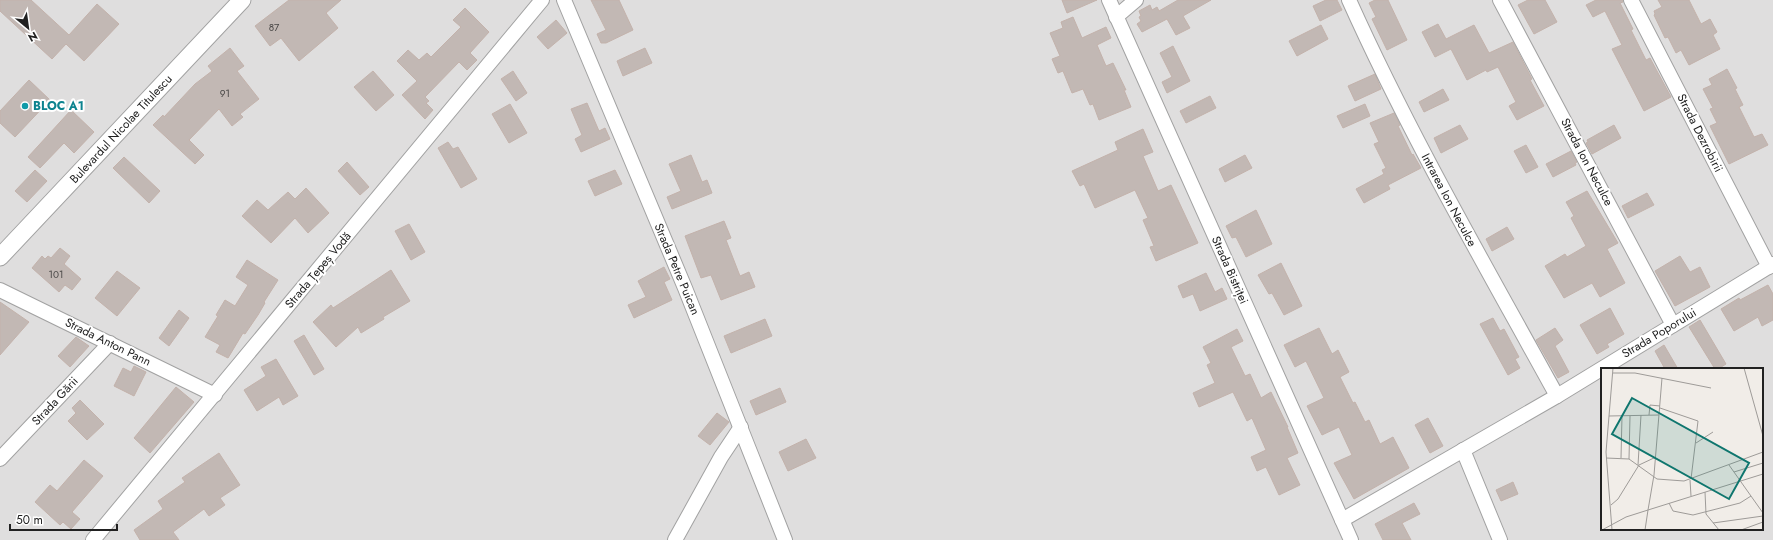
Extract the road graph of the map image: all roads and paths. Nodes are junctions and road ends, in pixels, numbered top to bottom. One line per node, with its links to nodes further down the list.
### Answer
1 (242, 0): 10 (street, Bulevardul Nicolae Titulescu)
2 (542, 0): 17 (street, Strada Țepeș Vodă)
3 (564, 0): 19 (street, Strada Petre Puican)
4 (1109, 0): 9 (street, Strada Bistriței)
5 (1136, 0): 9 (street)
6 (1349, 0): 18 (street, Intrarea Ion Neculce)
7 (1500, 0): 13 (street, Strada Ion Neculce)
8 (1631, 0): 11 (street, Strada Dezrobirii)
9 (1116, 17): 22 (street, Strada Bistriței)
10 (0, 257)
11 (1771, 265): 13 (street, Strada Poporului)
12 (0, 290): 14 (street, Strada Anton Pann)
13 (1673, 325): 15 (street, Strada Poporului)
14 (110, 343): 17 (street, Strada Anton Pann); 21 (street, Strada Gării)
15 (1603, 368)
16 (1601, 369): 18 (street, Strada Poporului)
17 (215, 395): 23 (street, Strada Țepeș Vodă)
18 (1557, 396): 20 (street, Strada Poporului)
19 (741, 427): 24 (street); 25 (street, Strada Petre Puican)
20 (1463, 450): 22 (street, Strada Poporului); 27 (street)
21 (0, 459)
22 (1342, 520): 26 (street, Strada Bistriței)
23 (93, 540)
24 (675, 540)
25 (785, 540)
26 (1351, 540)
27 (1500, 540)

